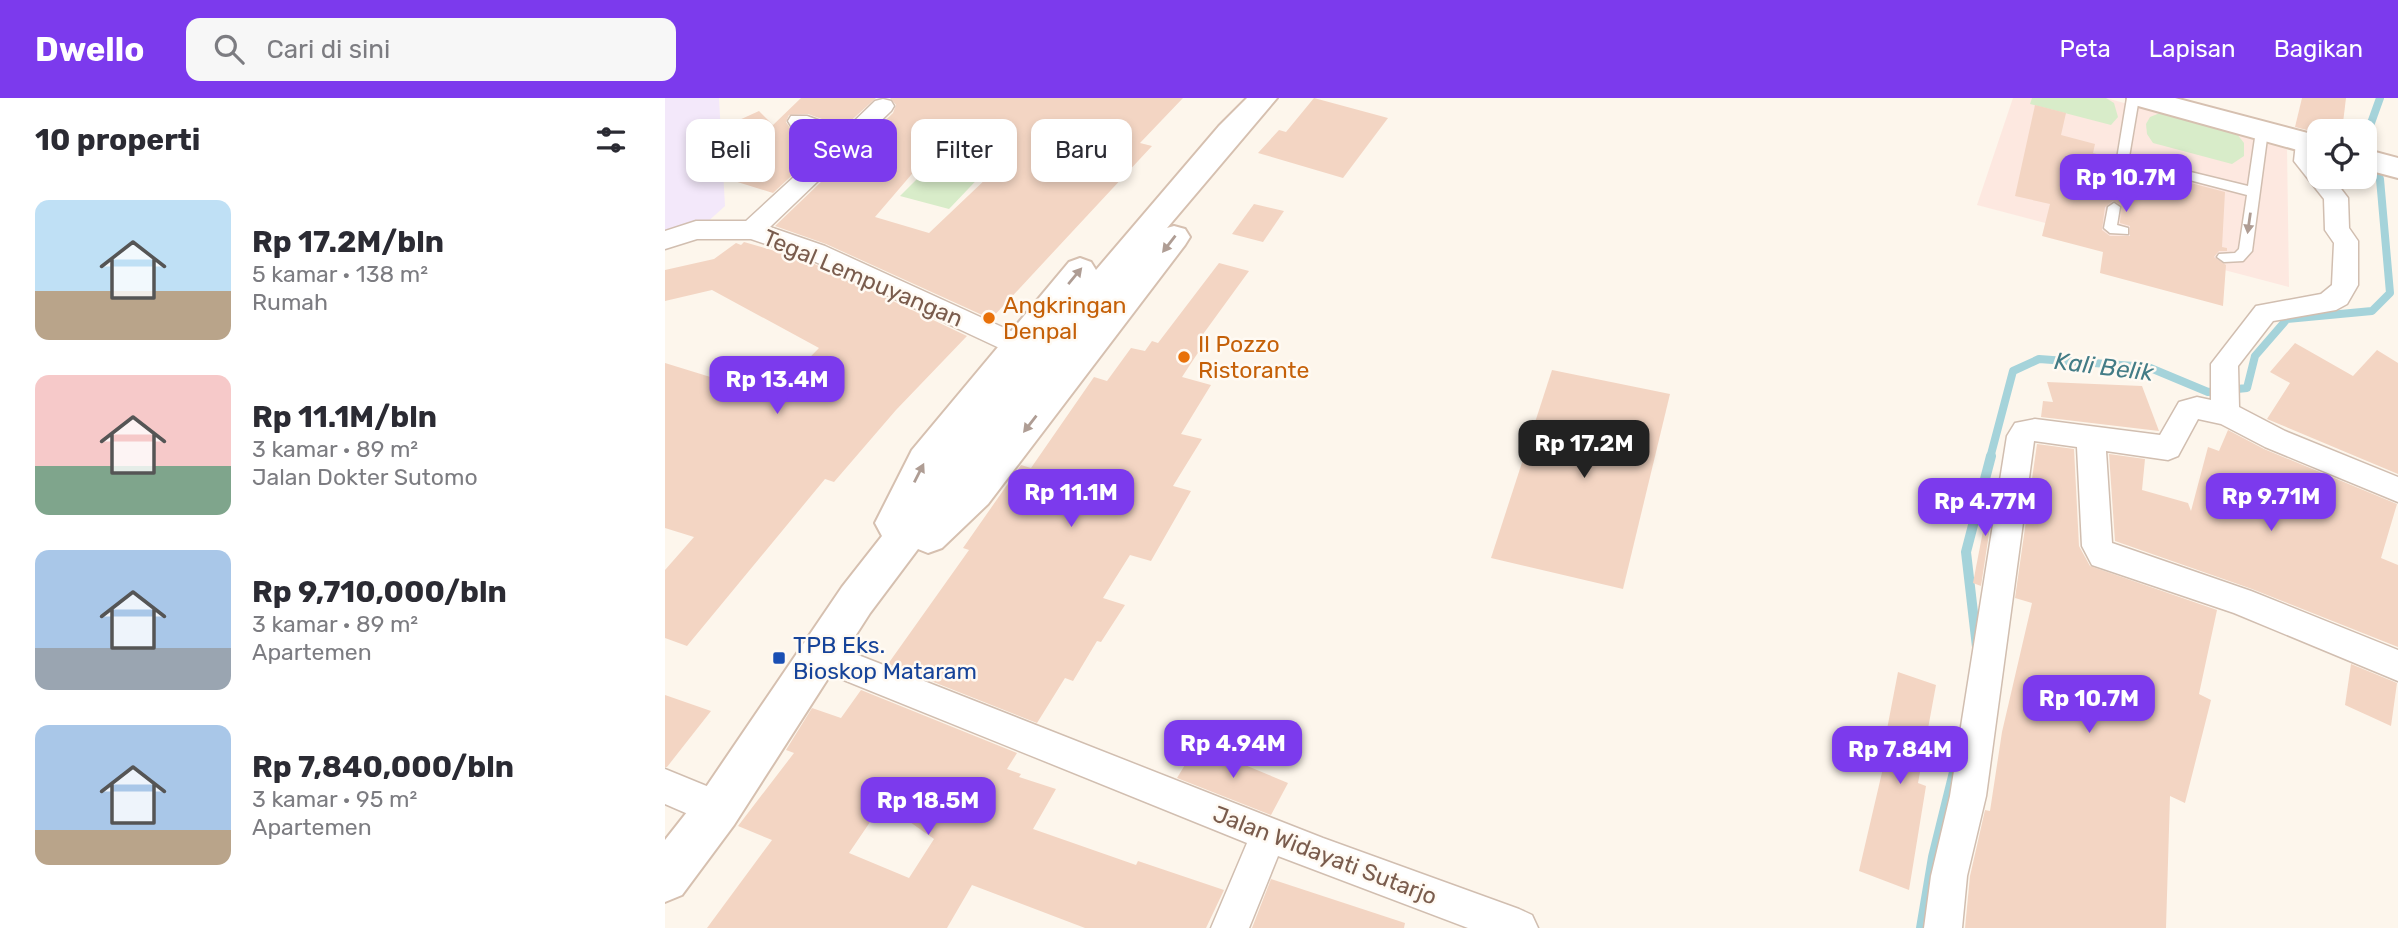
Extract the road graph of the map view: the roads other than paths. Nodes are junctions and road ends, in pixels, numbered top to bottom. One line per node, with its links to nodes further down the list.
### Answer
1 (1228, 98): 22 (main road, one-way to 1)
2 (1263, 98): 26 (main road)
3 (1292, 98): 26 (main road, one-way to 26)
4 (2133, 98): 10 (lane)
5 (2141, 98): 8 (main road)
6 (883, 106): 7 (street)
7 (870, 119)
8 (2262, 131): 9 (main road); 16 (lane)
9 (2307, 143)
10 (2123, 159): 13 (lane); 16 (lane)
11 (2377, 162): 12 (main road)
12 (2398, 168)
13 (2120, 177)
14 (803, 182): 18 (street)
15 (2329, 189): 23 (street)
16 (2253, 192): 21 (lane, one-way to 21)
17 (2114, 207): 19 (lane)
18 (752, 230): 20 (street, Tegal Lempuyangan); 22 (street, Tegal Lempuyangan)
19 (2123, 232)
20 (665, 240)
21 (2224, 257)
22 (1017, 345): 26 (main road, one-way to 22)
23 (2226, 407): 24 (street); 25 (street)
24 (2091, 440): 28 (street); 35 (street)
25 (2398, 490)
26 (856, 600): 27 (main road)
27 (820, 656): 30 (main road); 31 (street, Jalan Widayati Sutarjo)
28 (2398, 666)
29 (665, 786): 30 (street)
30 (718, 809): 32 (main road)
31 (1269, 835): 33 (street); 34 (street, Jalan Widayati Sutarjo)
32 (665, 878)
33 (1230, 928)
34 (1519, 928)
35 (1943, 928)

